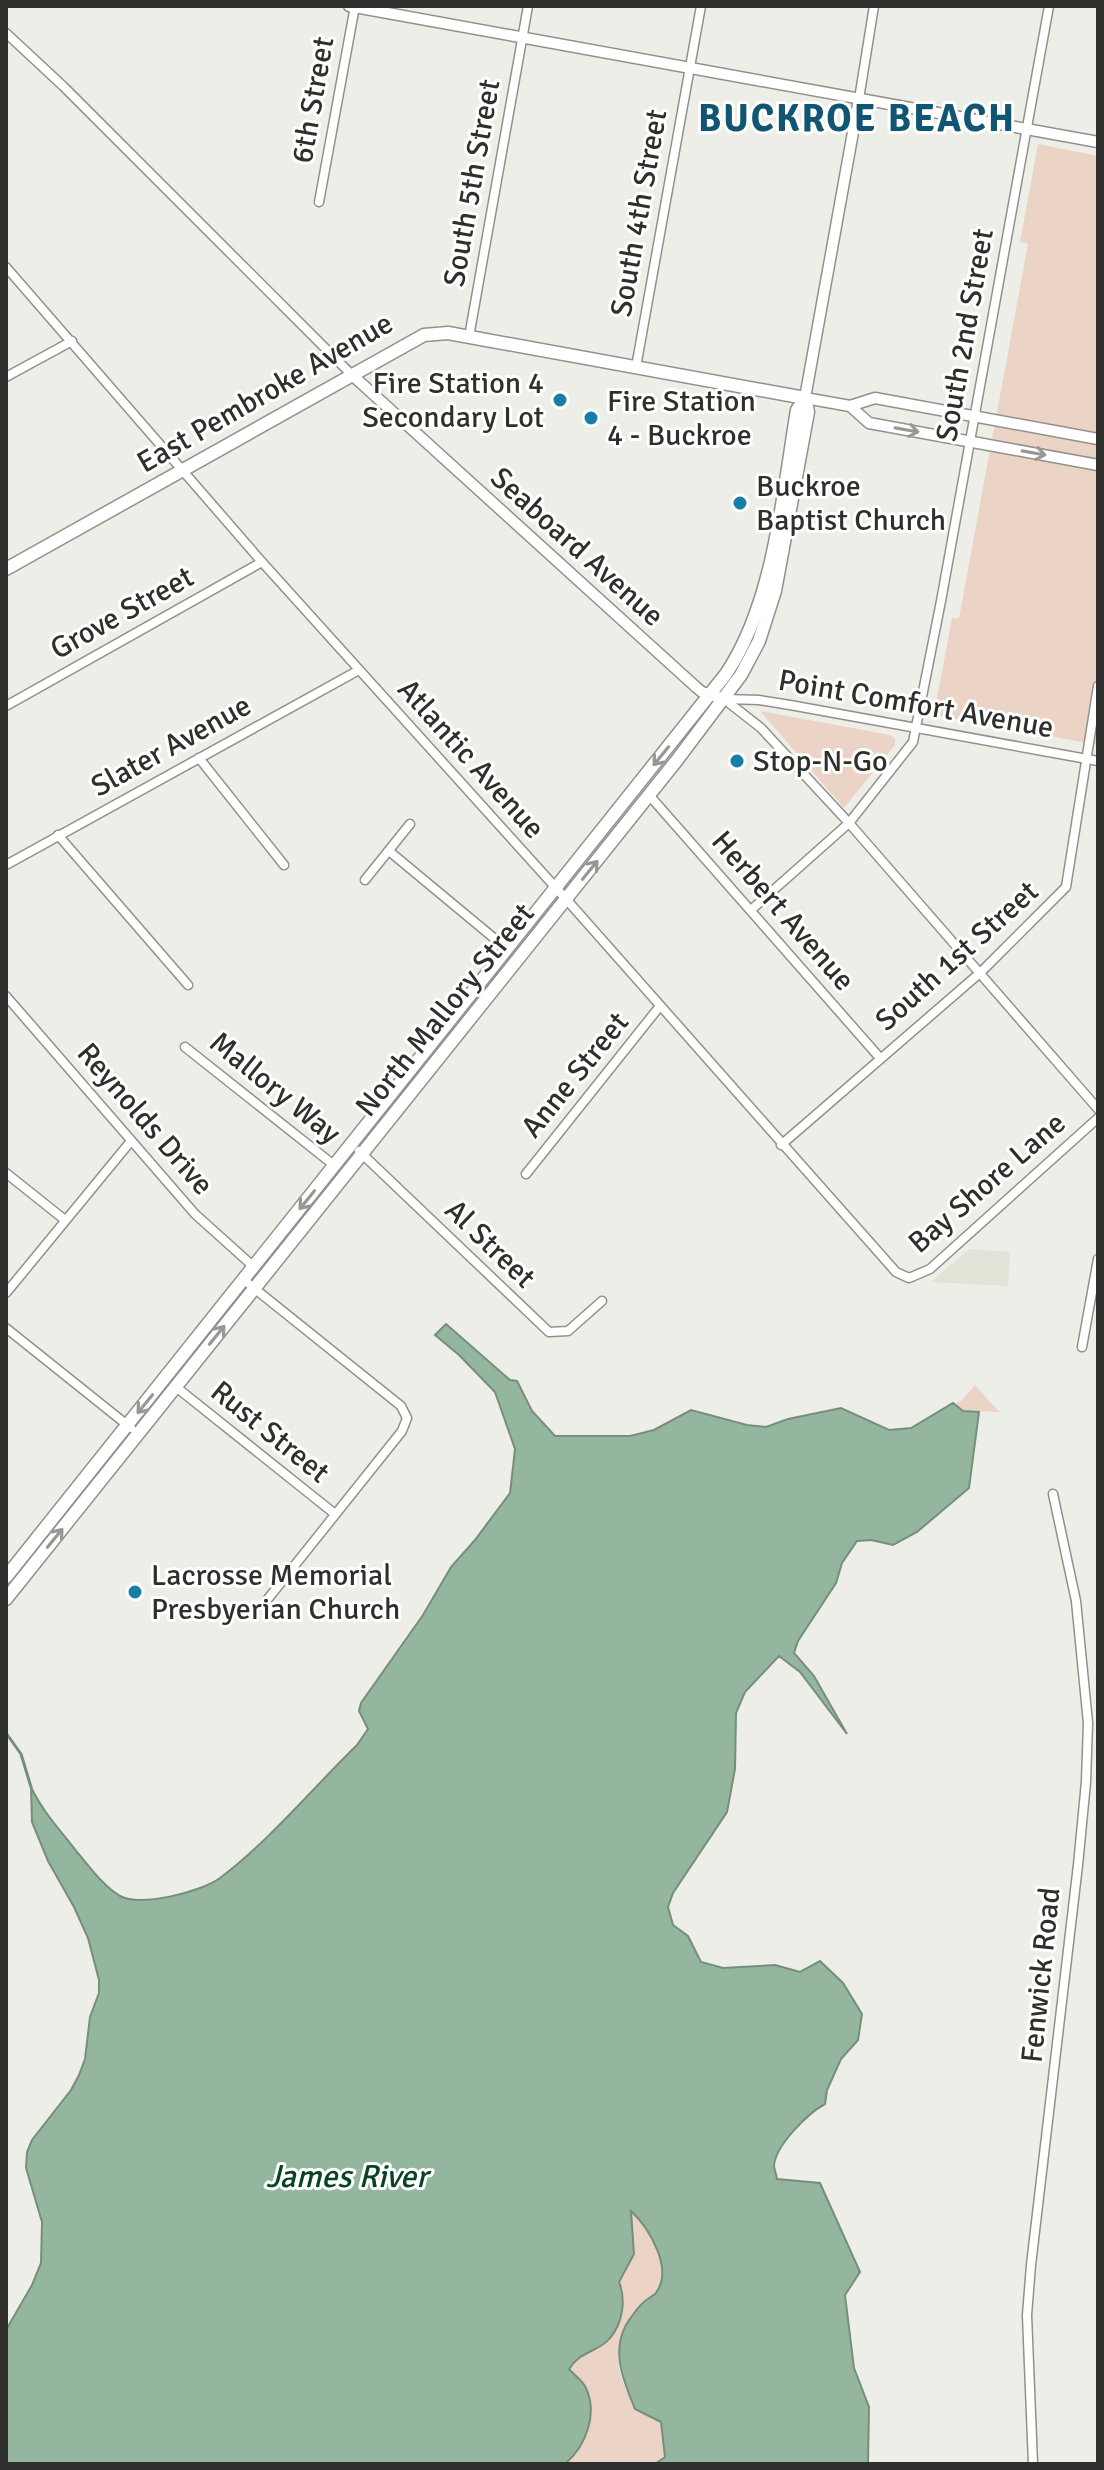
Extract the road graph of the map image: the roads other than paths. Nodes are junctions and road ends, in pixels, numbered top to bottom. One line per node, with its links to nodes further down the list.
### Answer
1 (353, 6): 7 (street); 12 (street, 6th Street)
2 (528, 6): 7 (street, South 5th Street)
3 (701, 6): 8 (street, South 4th Street)
4 (874, 6): 9 (street, North Mallory Street)
5 (1049, 6): 10 (street, South 2nd Street)
6 (6, 33): 17 (street, Seaboard Avenue)
7 (522, 38): 8 (street); 14 (street, South 5th Street)
8 (690, 67): 9 (street); 16 (street, South 4th Street)
9 (859, 99): 10 (street); 19 (street, North Mallory Street)
10 (1026, 129): 11 (street); 21 (street, South 2nd Street)
11 (1098, 142)
12 (319, 202)
13 (6, 267): 15 (street, Atlantic Avenue)
14 (469, 337): 16 (main road, East Pembroke Avenue); 17 (main road, East Pembroke Avenue)
15 (72, 341): 18 (street); 25 (street, Atlantic Avenue)
16 (636, 367): 19 (main road, East Pembroke Avenue)
17 (351, 374): 25 (main road, East Pembroke Avenue); 30 (street, Seaboard Avenue)
18 (6, 377)
19 (805, 398): 20 (street, East Pembroke Avenue); 30 (main road, North Mallory Street); 31 (main road, North Mallory Street)
20 (850, 406): 21 (street, East Pembroke Avenue); 23 (street, East Pembroke Avenue, one-way to 23)
21 (975, 416): 22 (street, East Pembroke Avenue); 23 (street, South 2nd Street)
22 (1098, 439)
23 (970, 441): 24 (street, East Pembroke Avenue, one-way to 24); 33 (street, South 2nd Street)
24 (1098, 465)
25 (183, 469): 26 (street, Atlantic Avenue); 27 (main road, East Pembroke Avenue)
26 (262, 562): 28 (street, Atlantic Avenue); 32 (street, Grove Street)
27 (6, 569)
28 (359, 670): 34 (street, Slater Avenue); 45 (street, Atlantic Avenue)
29 (1098, 686): 35 (street, South 1st Street)
30 (710, 695): 31 (street, Seaboard Avenue); 45 (main road, North Mallory Street, one-way to 45)
31 (724, 699): 33 (street, Point Comfort Avenue); 37 (main road, North Mallory Street); 38 (street, Seaboard Avenue)
32 (6, 706)
33 (917, 728): 35 (street, Point Comfort Avenue); 38 (street, South 2nd Street)
34 (199, 758): 40 (street, Slater Avenue); 43 (street)
35 (1085, 759): 36 (street, Point Comfort Avenue); 49 (street, South 1st Street)
36 (1098, 761)
37 (649, 795): 46 (main road, North Mallory Street, one-way to 37); 47 (street, Herbert Avenue)
38 (849, 823): 47 (street, South 2nd Street); 49 (street, Seaboard Avenue)
39 (410, 824): 41 (street)
40 (58, 835): 42 (street, Slater Avenue); 50 (street)
41 (389, 851): 44 (street); 48 (street)
42 (6, 865)
43 (284, 865)
44 (365, 880)
45 (555, 889): 46 (street, Atlantic Avenue); 48 (main road, North Mallory Street)
46 (566, 899): 52 (street, Atlantic Avenue); 60 (main road, North Mallory Street)
47 (751, 910): 54 (street, Herbert Avenue)
48 (507, 949): 58 (main road, North Mallory Street)
49 (981, 972): 54 (street, South 1st Street); 55 (street, Seaboard Avenue)
50 (188, 985)
51 (6, 996): 57 (street, Reynolds Drive)
52 (660, 1006): 59 (street, Atlantic Avenue); 63 (street, Anne Street)
53 (185, 1047): 61 (street, Mallory Way)
54 (880, 1058): 59 (street, South 1st Street)
55 (1098, 1109)
56 (1098, 1118): 67 (street, Bay Shore Lane)
57 (131, 1141): 64 (street); 66 (street, Reynolds Drive)
58 (352, 1144): 60 (street, Al Street); 61 (main road, North Mallory Street)
59 (781, 1145): 67 (street, Atlantic Avenue)
60 (363, 1154): 69 (main road, North Mallory Street); 71 (street, Al Street)
61 (335, 1166): 66 (main road, North Mallory Street, one-way to 66)
62 (6, 1173): 64 (street)
63 (526, 1174)
64 (65, 1220): 70 (street)
65 (1098, 1259): 73 (street)
66 (254, 1267): 68 (main road, North Mallory Street)
67 (905, 1278)
68 (244, 1280): 69 (street); 75 (main road, North Mallory Street, one-way to 75)
69 (254, 1289): 74 (main road, North Mallory Street, one-way to 69); 77 (street)
70 (6, 1293)
71 (602, 1301)
72 (6, 1328): 75 (street)
73 (1082, 1347)
74 (176, 1387): 75 (main road, North Mallory Street); 77 (street, Rust Street)
75 (133, 1430): 78 (main road, North Mallory Street); 79 (main road, North Mallory Street, one-way to 75)
76 (1053, 1494): 81 (street, Fenwick Road)
77 (335, 1514): 80 (street)
78 (6, 1577)
79 (6, 1599)
80 (267, 1600)
81 (1033, 2464)

